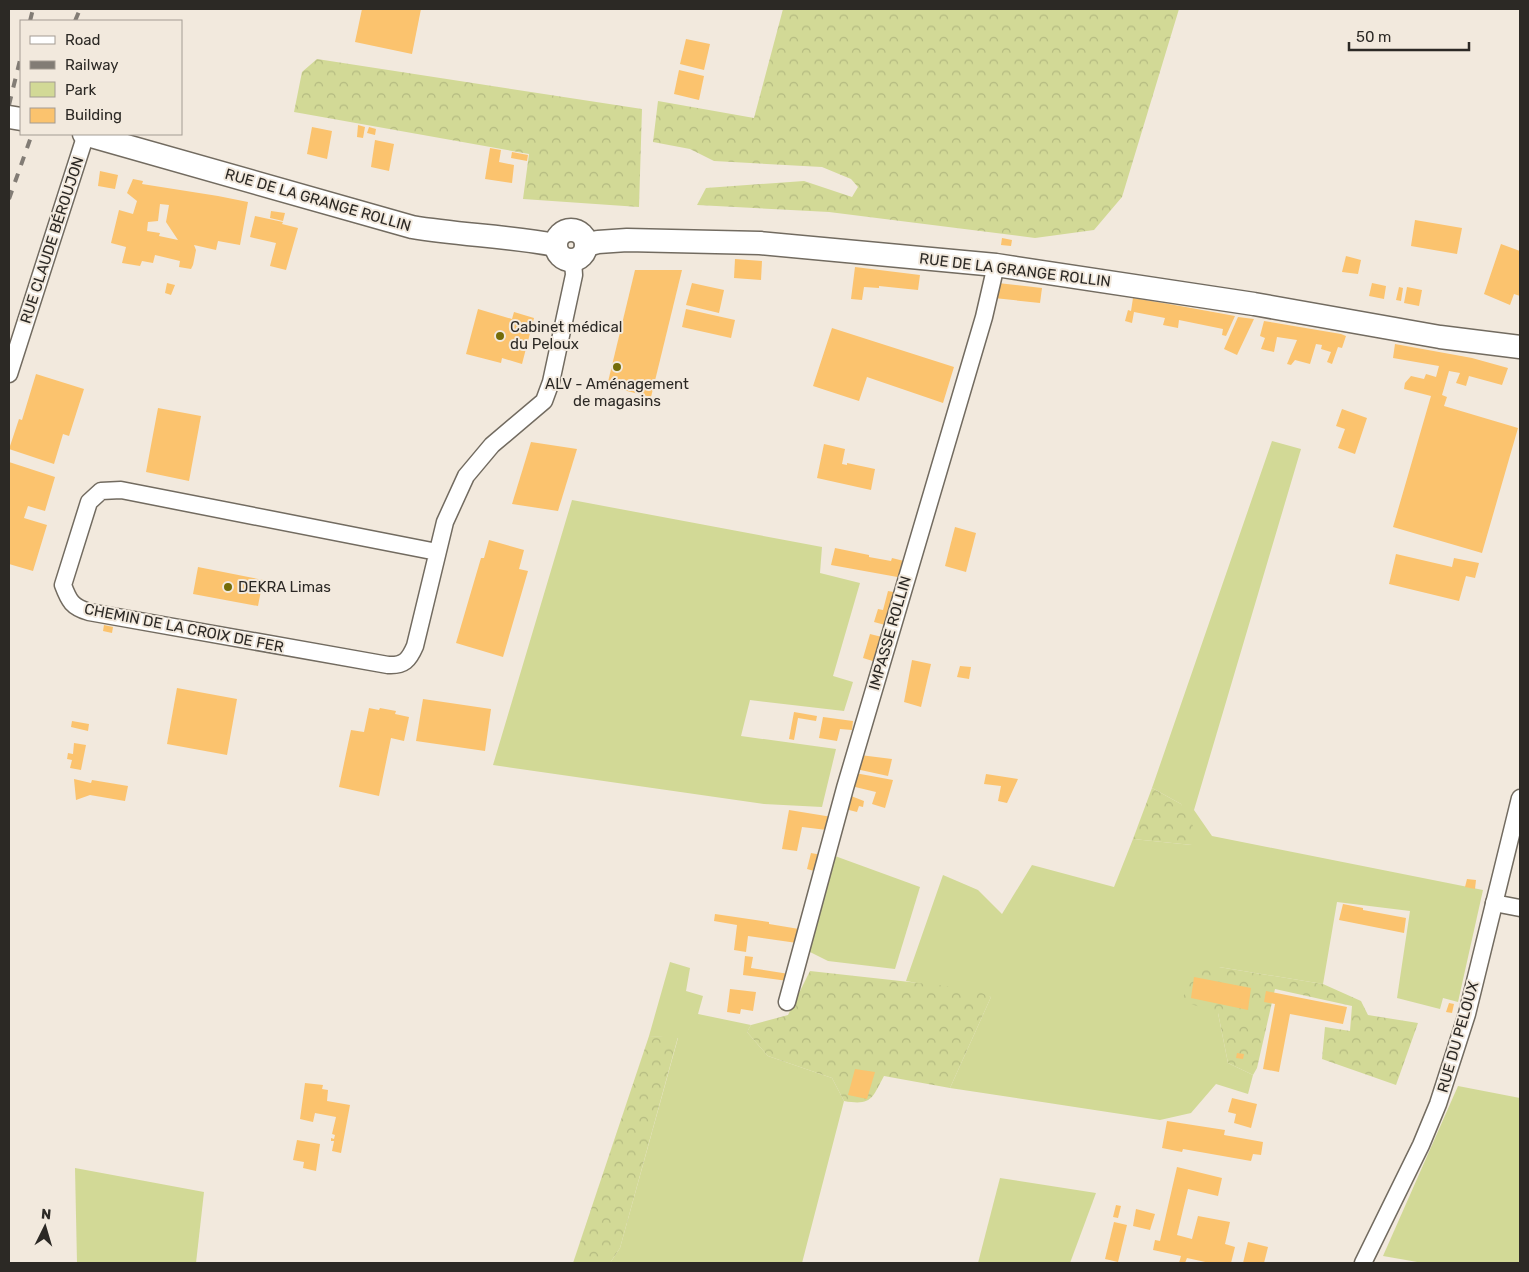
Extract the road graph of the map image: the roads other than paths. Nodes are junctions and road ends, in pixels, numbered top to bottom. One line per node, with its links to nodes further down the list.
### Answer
1 (85, 135): 8 (street, RUE CLAUDE BÉROUJON)
2 (89, 135): 3 (main road, RUE DE LA GRANGE ROLLIN)
3 (580, 253): 4 (main road, RUE DE LA GRANGE ROLLIN); 9 (street, CHEMIN DE LA CROIX DE FER)
4 (996, 265): 5 (main road, RUE DE LA GRANGE ROLLIN); 13 (street, IMPASSE ROLLIN)
5 (1440, 337): 6 (main road, RUE DE LA GRANGE ROLLIN); 7 (main road, RUE DE LA GRANGE ROLLIN)
6 (1520, 347)
7 (1520, 359)
8 (9, 374)
9 (437, 552): 9 (street, CHEMIN DE LA CROIX DE FER)
10 (1520, 798): 11 (street, RUE DU PELOUX)
11 (1494, 903): 12 (street); 14 (street, RUE DU PELOUX)
12 (1520, 908)
13 (787, 1002)
14 (1363, 1263)

